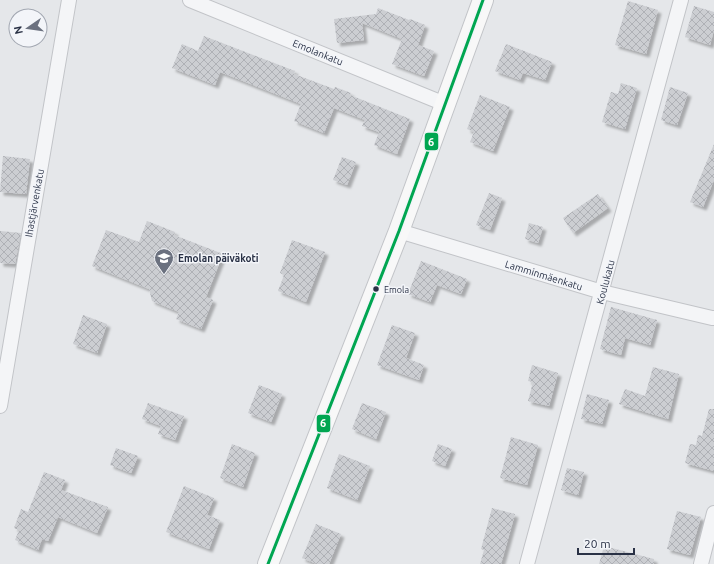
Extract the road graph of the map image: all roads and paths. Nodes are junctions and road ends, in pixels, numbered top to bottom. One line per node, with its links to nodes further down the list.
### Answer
1 (69, 0): 9 (street, Ihastjärvenkatu)
2 (190, 0): 5 (street, Emolankatu)
3 (483, 0): 5 (street)
4 (681, 0): 7 (street, Koulukatu)
5 (445, 104): 6 (street)
6 (399, 231): 7 (street, Lamminmäenkatu); 11 (street)
7 (602, 292): 8 (street, Lamminmäenkatu); 12 (street, Koulukatu)
8 (714, 318)
9 (0, 406)
10 (714, 513): 13 (street)
11 (268, 564)
12 (528, 564)
13 (701, 564)

